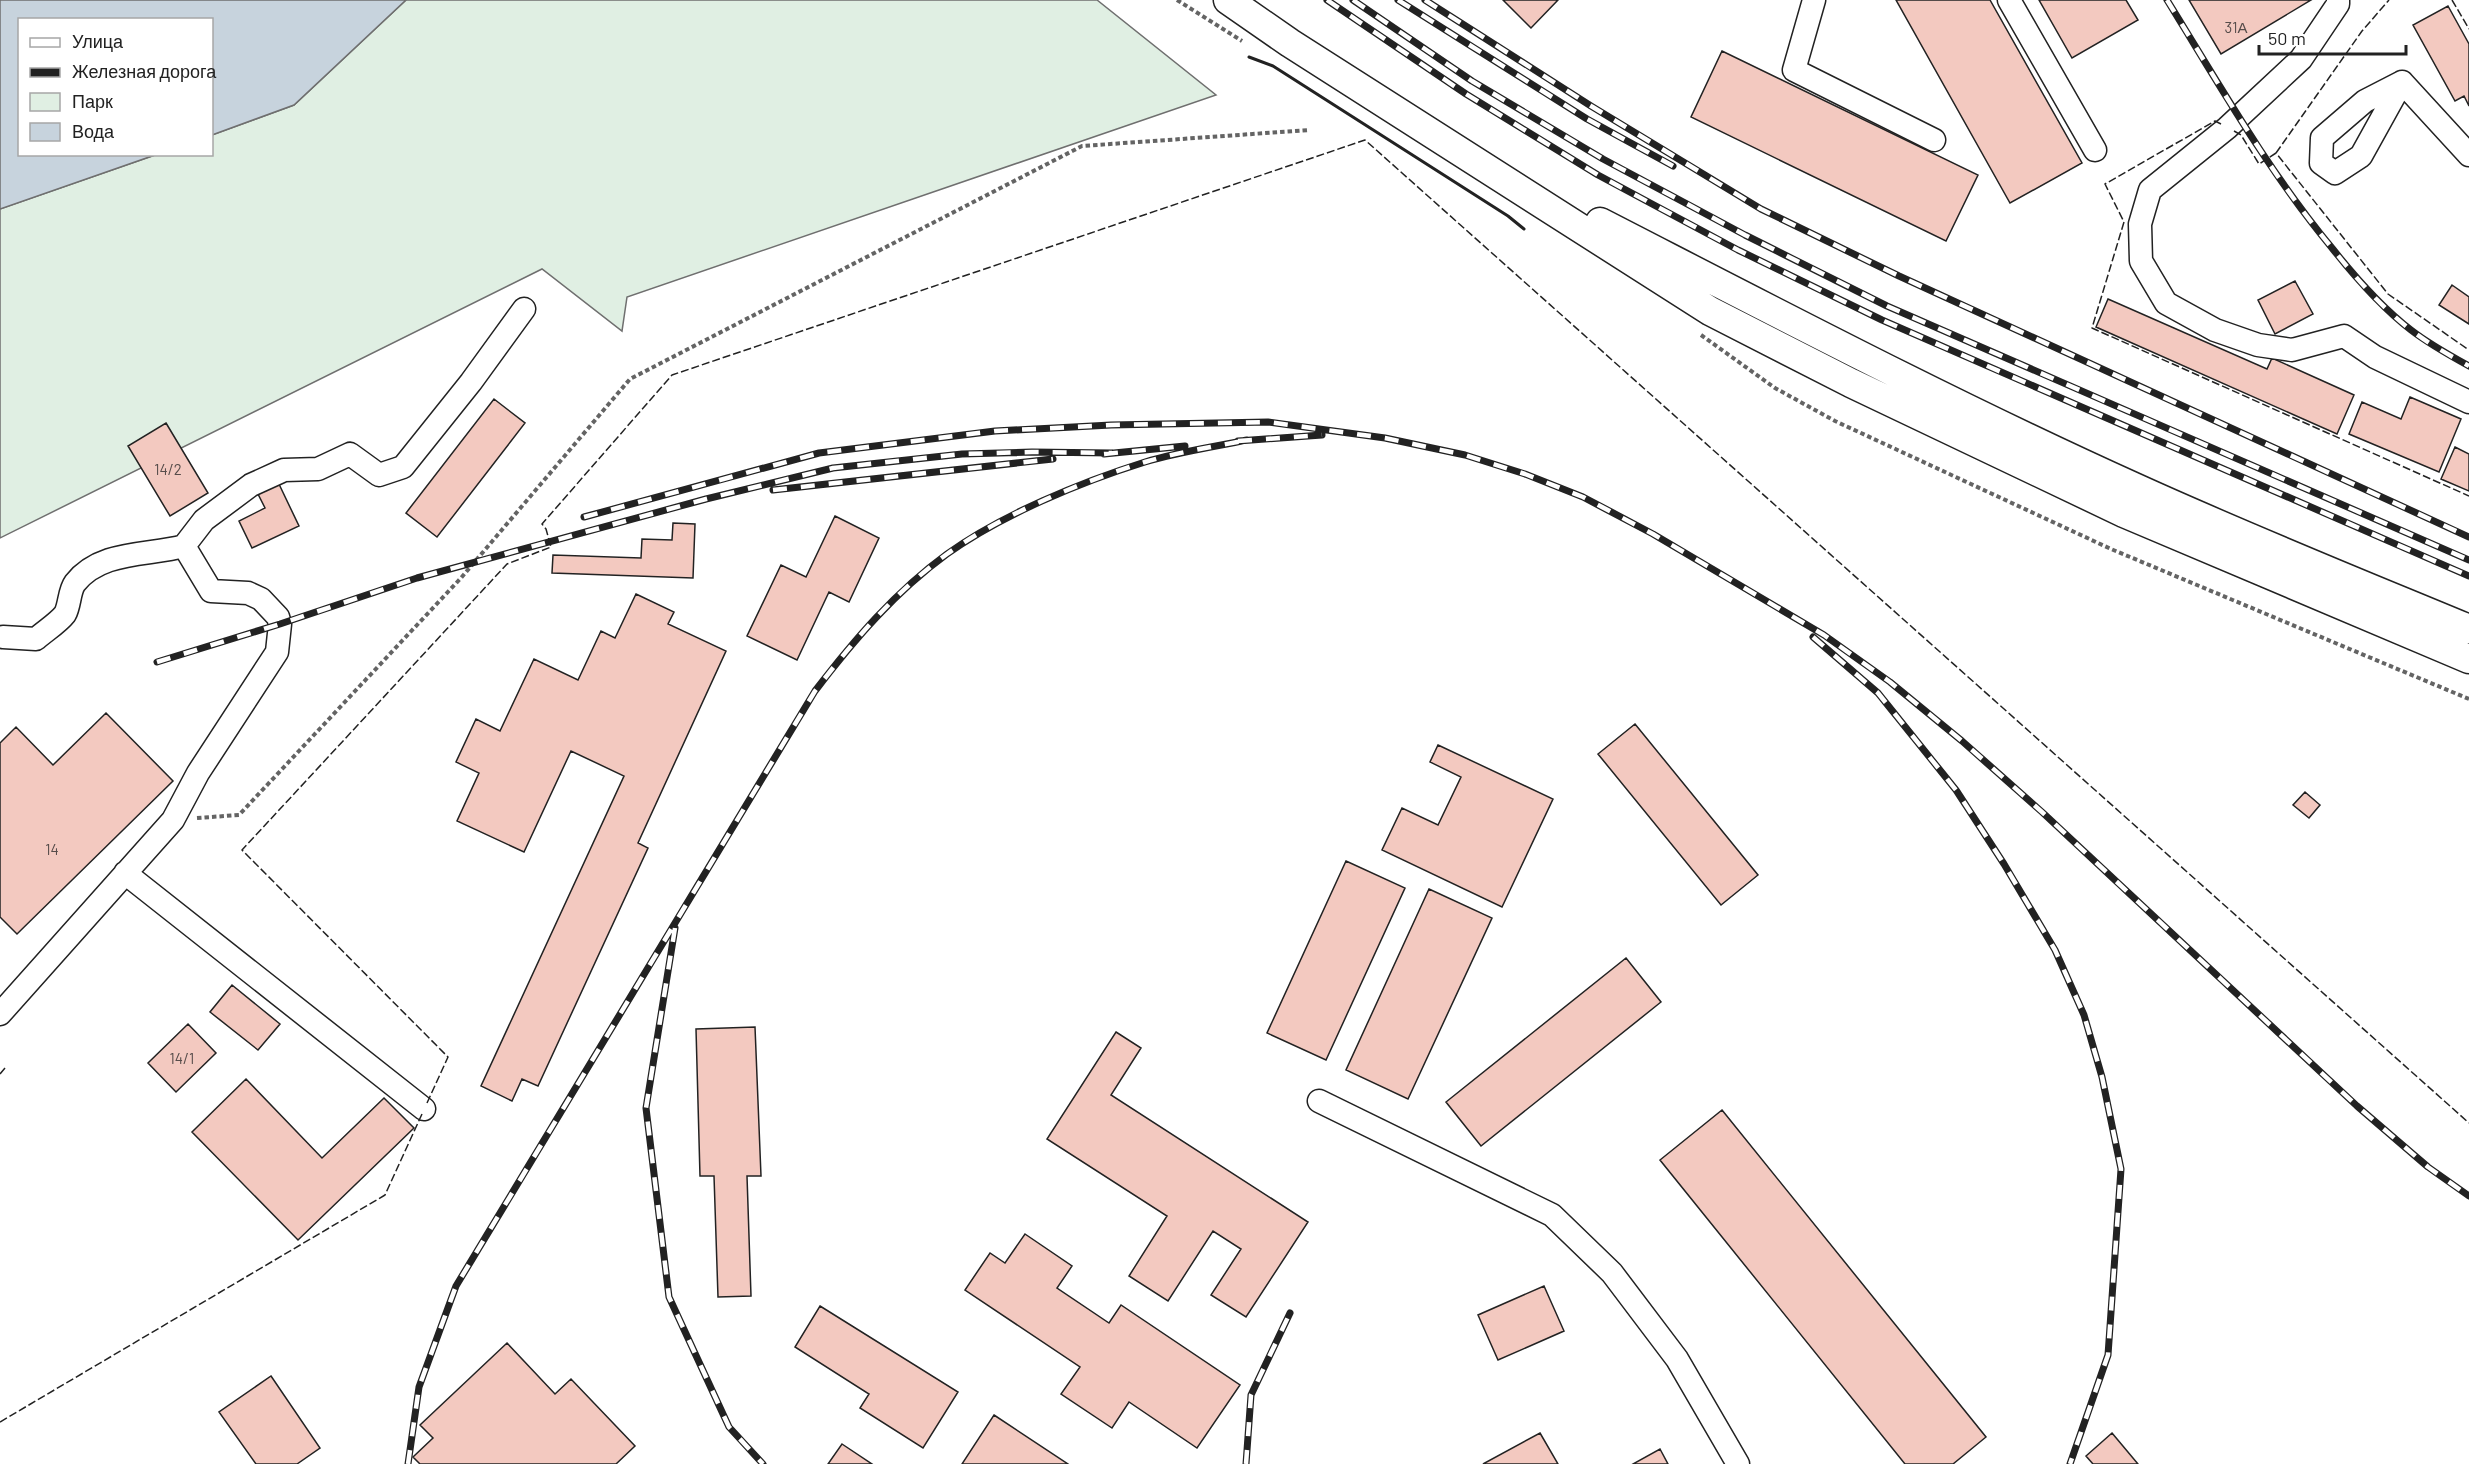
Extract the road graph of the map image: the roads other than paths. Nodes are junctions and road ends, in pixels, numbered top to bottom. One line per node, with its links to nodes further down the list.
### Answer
1 (1228, 0): 6 (main road)
2 (1814, 0): 7 (street)
3 (2009, 0): 8 (street)
4 (2338, 0): 11 (street)
5 (2402, 82): 9 (street)
6 (1439, 138): 13 (main road); 15 (main road)
7 (1934, 140)
8 (2095, 150)
9 (2469, 155)
10 (524, 309): 12 (street)
11 (2469, 402)
12 (184, 546): 14 (street); 16 (street)
13 (2469, 629)
14 (3, 637)
15 (2469, 658)
16 (125, 873): 17 (street); 19 (street)
17 (0, 1014)
18 (1319, 1101): 20 (street)
19 (424, 1109)
20 (1738, 1464)

